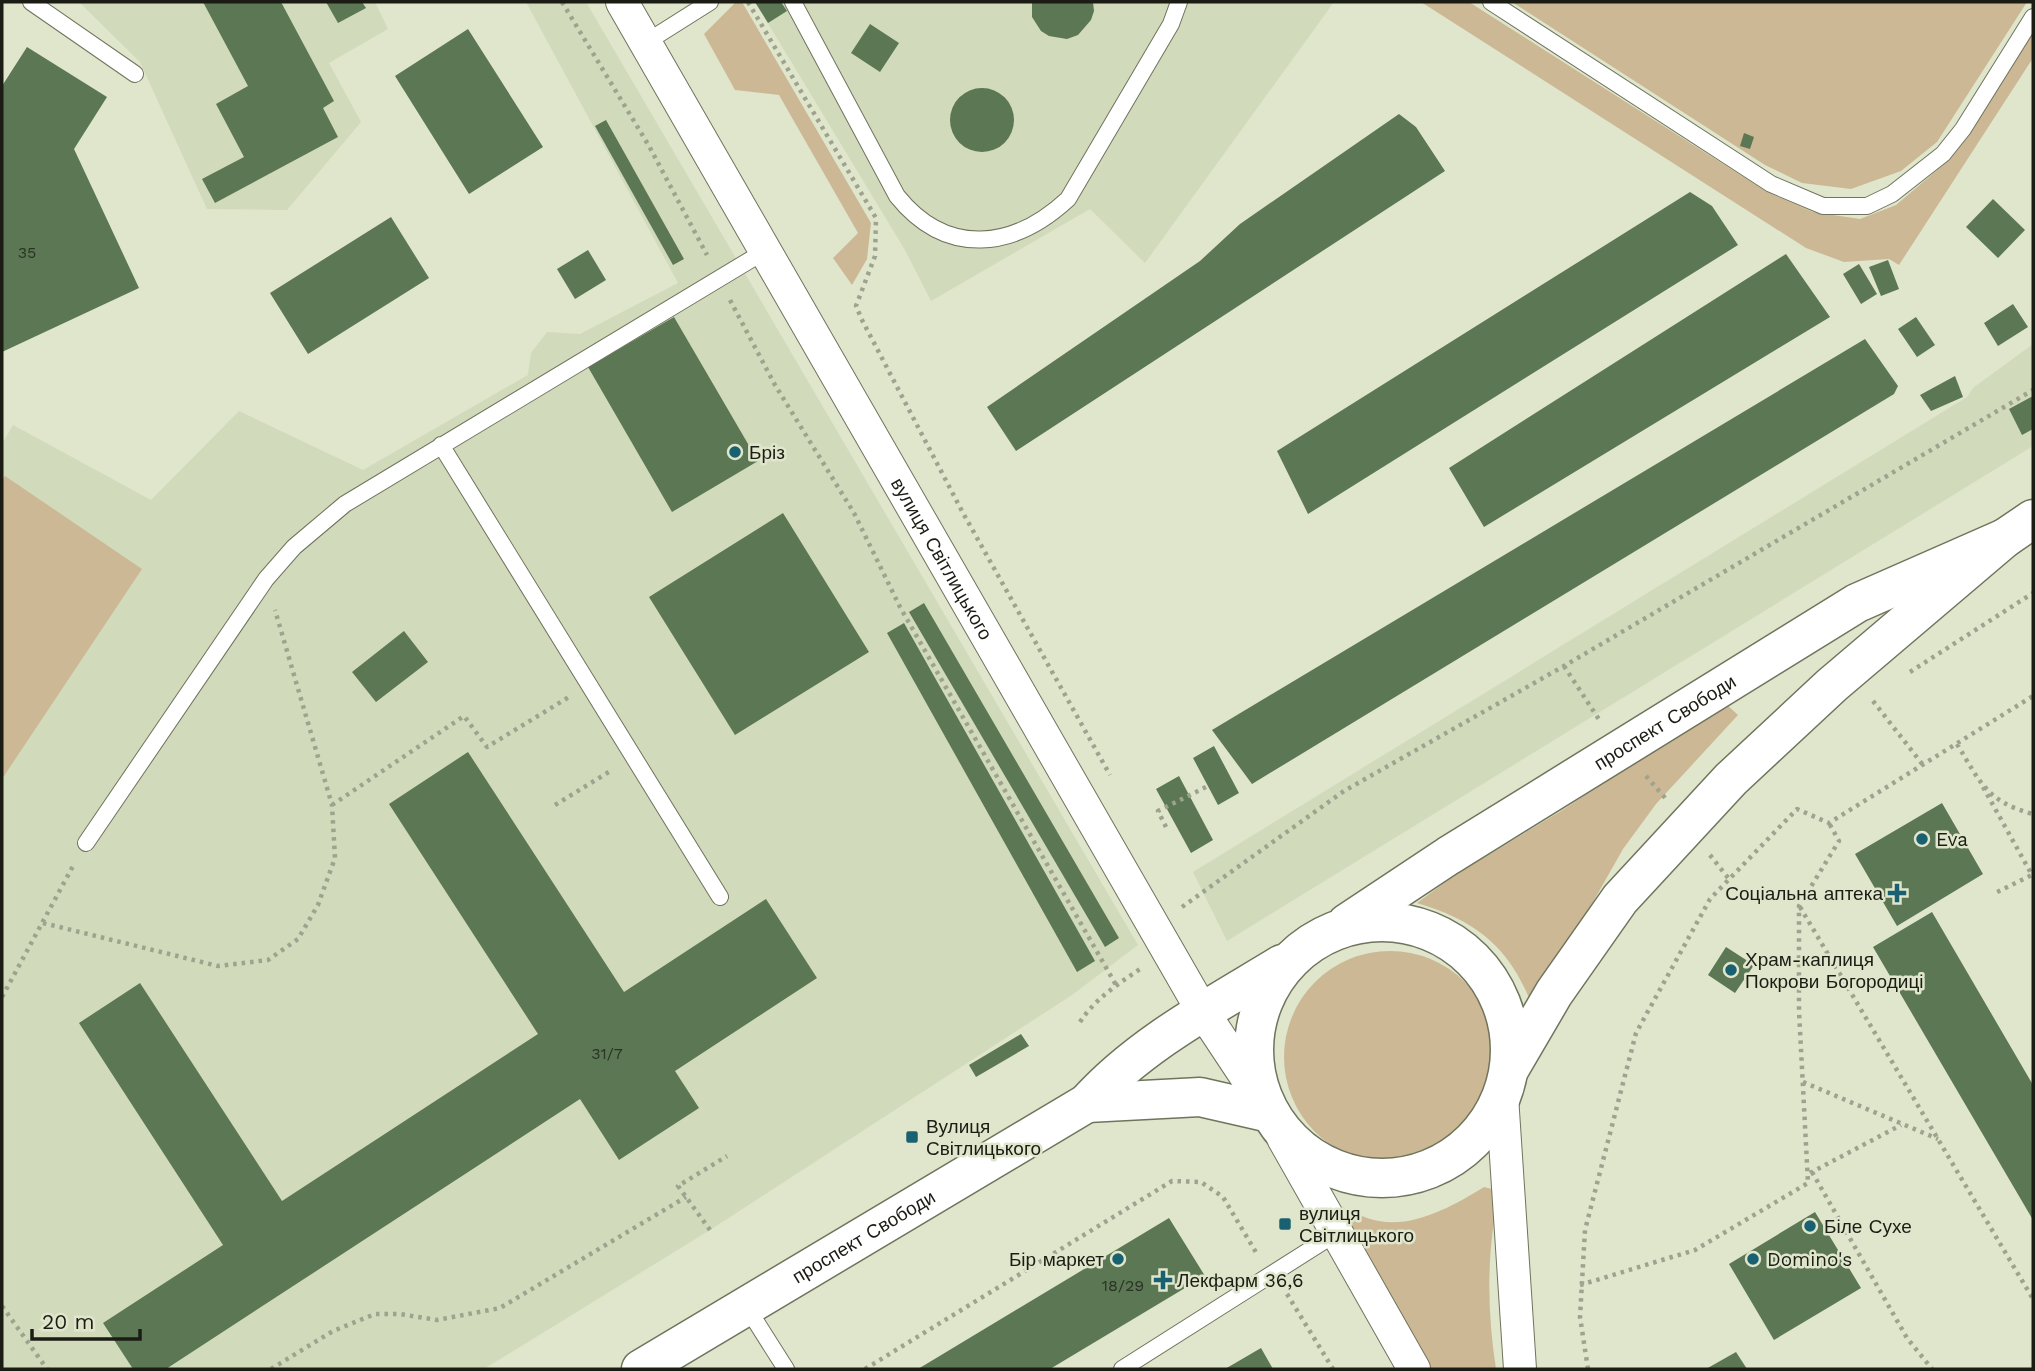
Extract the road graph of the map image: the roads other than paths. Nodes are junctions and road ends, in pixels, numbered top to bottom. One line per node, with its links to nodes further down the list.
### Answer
1 (31, 2): 9 (lane)
2 (622, 2): 8 (street, вулиця Світлицького)
3 (710, 2): 8 (lane)
4 (793, 2): 5 (lane)
5 (1179, 2)
6 (1491, 2): 7 (lane)
7 (2033, 17)
8 (645, 43): 10 (street, вулиця Світлицького)
9 (135, 74)
10 (765, 251): 11 (lane); 17 (street, вулиця Світлицького)
11 (441, 445): 13 (lane); 14 (lane)
12 (2019, 528): 15 (street, проспект Свободи); 18 (street, проспект Свободи)
13 (86, 843)
14 (720, 897)
15 (1336, 930): 16 (street, проспект Свободи); 18 (street)
16 (1293, 957): 17 (street, проспект Свободи); 20 (street)
17 (1203, 1012): 19 (street, проспект Свободи); 20 (street, вулиця Світлицького)
18 (1505, 1083): 20 (street, проспект Свободи); 27 (street)
19 (1087, 1103): 20 (street, проспект Свободи); 22 (street, проспект Свободи)
20 (1277, 1125): 21 (street, вулиця Світлицького)
21 (1335, 1234): 23 (lane); 26 (street, вулиця Світлицького)
22 (746, 1306): 24 (street, проспект Свободи); 25 (lane)
23 (1127, 1368)
24 (641, 1369)
25 (786, 1369)
26 (1414, 1369)
27 (1520, 1369)

